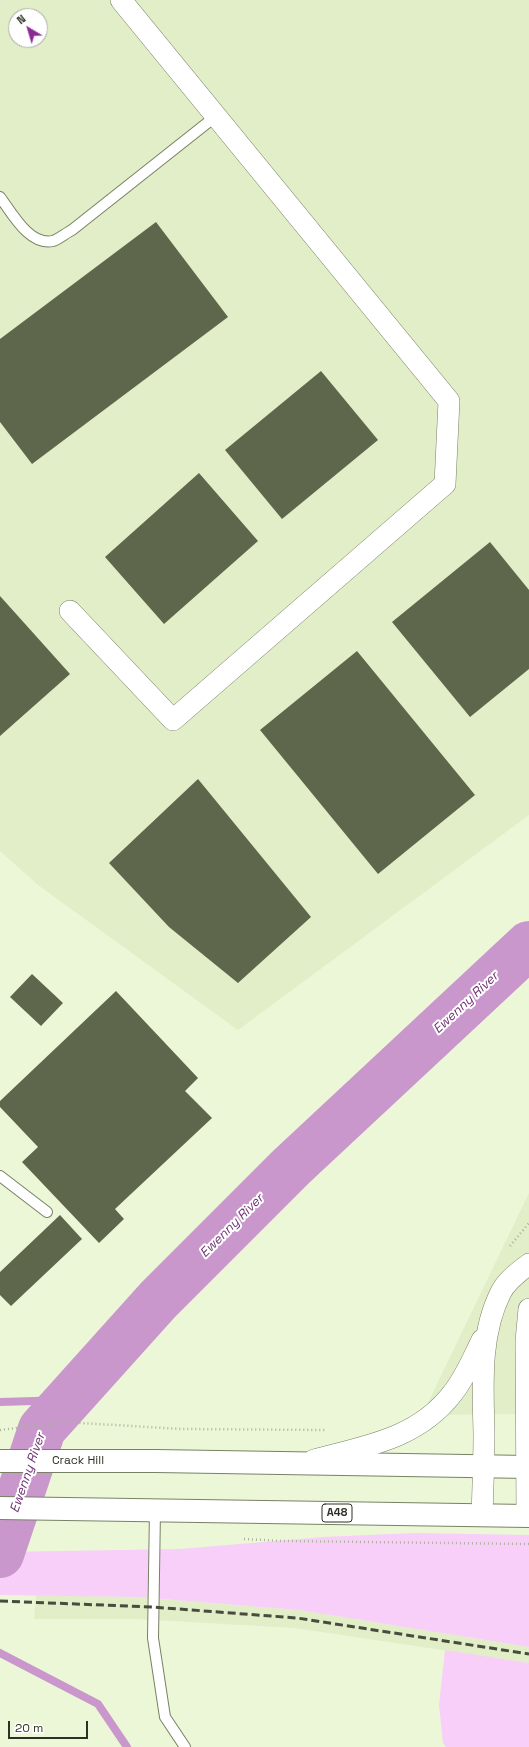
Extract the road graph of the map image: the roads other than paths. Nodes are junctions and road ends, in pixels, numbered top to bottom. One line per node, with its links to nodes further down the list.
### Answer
1 (121, 0): 2 (street)
2 (216, 116): 3 (lane); 4 (street)
3 (0, 197)
4 (70, 611)
5 (0, 1176): 6 (lane)
6 (47, 1212)
7 (529, 1264): 9 (street)
8 (529, 1310): 13 (street)
9 (492, 1321): 11 (street); 12 (street)
10 (0, 1461): 11 (main road, Crack Hill)
11 (304, 1463): 12 (main road, Crack Hill)
12 (484, 1466): 13 (main road, Crack Hill); 16 (street)
13 (528, 1467): 17 (street)
14 (0, 1508): 15 (main road, A48)
15 (150, 1510): 16 (main road, A48); 18 (lane)
16 (482, 1515): 17 (main road, A48)
17 (528, 1516)
18 (185, 1747)

